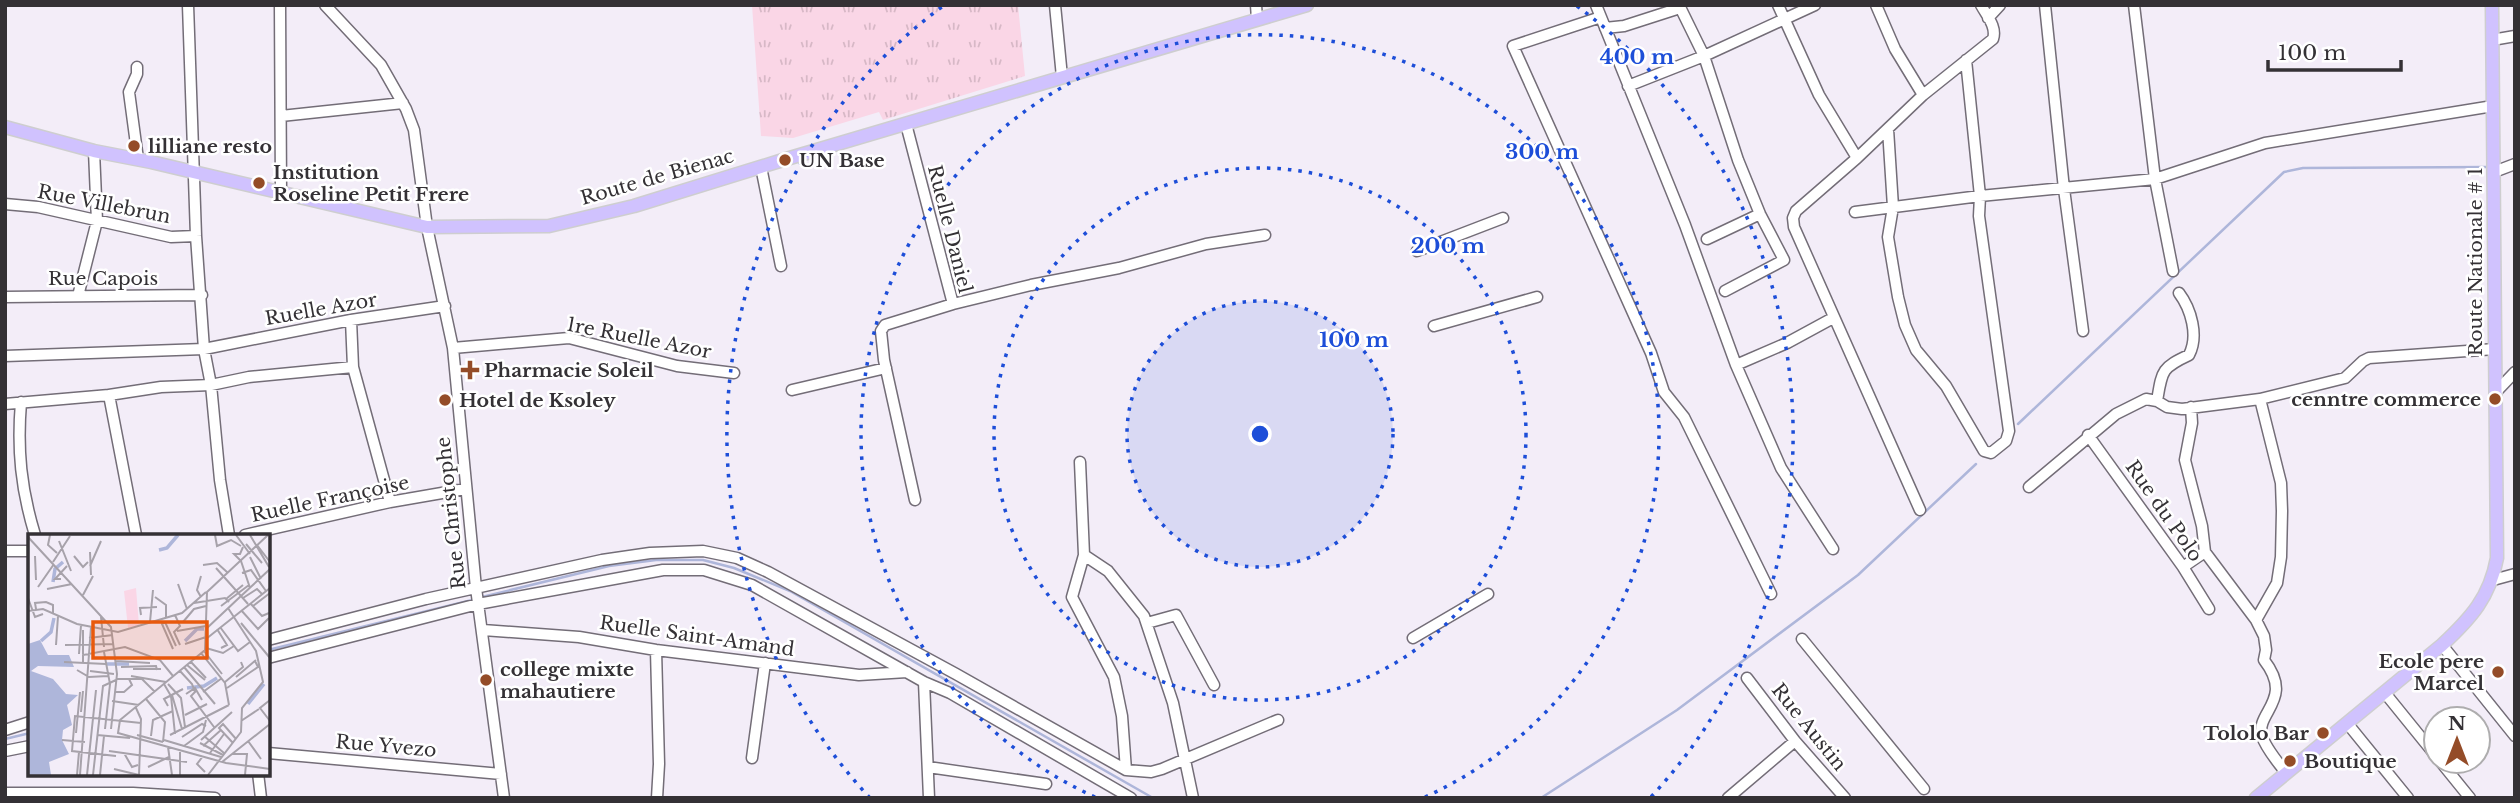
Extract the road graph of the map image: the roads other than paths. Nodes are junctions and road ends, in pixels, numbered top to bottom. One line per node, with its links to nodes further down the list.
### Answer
1 (188, 5): 41 (street)
2 (280, 5): 31 (street)
3 (325, 5): 29 (street, Rue Christophe)
4 (1055, 5): 26 (street)
5 (1256, 5): 18 (street)
6 (1307, 5): 18 (main road, Route de Bienac)
7 (1596, 5): 20 (street)
8 (1778, 5): 19 (street)
9 (1815, 5): 19 (street)
10 (1876, 5): 28 (street)
11 (1981, 5): 17 (street)
12 (2000, 5): 17 (street)
13 (2045, 5): 43 (street)
14 (2134, 5): 42 (street)
15 (2492, 5): 22 (main road, Route Nationale # 1)
16 (1680, 7): 20 (street); 23 (street)
17 (1988, 18): 24 (street)
18 (1257, 19): 26 (main road, Route de Bienac)
19 (1785, 21): 23 (street); 36 (street)
20 (1603, 22): 27 (street); 110 (street)
21 (2515, 36): 22 (street)
22 (2492, 40): 30 (main road, Route Nationale # 1)
23 (1704, 57): 27 (street); 49 (street)
24 (1966, 60): 28 (street); 45 (street)
25 (137, 67): 37 (street)
26 (1062, 77): 32 (main road, Route de Bienac)
27 (1628, 86): 75 (street)
28 (1923, 95): 34 (street)
29 (403, 103): 31 (street); 52 (street, Rue Christophe)
30 (2493, 106): 40 (main road, Route Nationale # 1); 42 (street)
31 (281, 116): 44 (street)
32 (906, 124): 39 (main road, Route de Bienac); 65 (street, Ruelle Daniel)
33 (5, 127): 35 (main road, Route de Bienac)
34 (1888, 129): 36 (street); 47 (street)
35 (94, 151): 37 (main road, Route de Bienac); 51 (street)
36 (1857, 158): 67 (street)
37 (138, 159): 41 (main road, Route de Bienac)
38 (2515, 164): 40 (street)
39 (761, 167): 52 (main road, Route de Bienac); 57 (street)
40 (2494, 172): 73 (main road, Route Nationale # 1)
41 (194, 173): 44 (main road, Route de Bienac); 54 (street)
42 (2155, 179): 43 (street); 58 (street)
43 (2064, 189): 45 (street); 70 (street)
44 (281, 194): 52 (main road, Route de Bienac)
45 (1980, 196): 47 (street); 47 (street)
46 (5, 204): 51 (street, Rue Villebrun)
47 (1893, 207): 48 (street)
48 (1855, 212)
49 (1760, 214): 55 (street); 59 (street)
50 (1503, 218): 56 (street)
51 (97, 220): 54 (street, Rue Villebrun); 62 (street)
52 (427, 227): 66 (street, Rue Christophe)
53 (1265, 234): 65 (street)
54 (196, 236): 61 (street)
55 (1707, 239)
56 (1417, 251)
57 (781, 266)
58 (2173, 271)
59 (1726, 291)
60 (2179, 293): 85 (street)
61 (202, 295): 62 (street, Rue Capois); 72 (street)
62 (78, 296): 63 (street, Rue Capois)
63 (5, 297)
64 (1537, 297): 69 (street)
65 (953, 304): 77 (street, Ruelle Daniel)
66 (445, 306): 68 (street, Ruelle Azor); 71 (street, Rue Christophe)
67 (1833, 317): 75 (street); 95 (street)
68 (351, 320): 72 (street, Ruelle Azor); 76 (street)
69 (1434, 326)
70 (2083, 331)
71 (453, 348): 79 (street, 1re Ruelle Azor); 92 (street, Rue Christophe)
72 (204, 349): 74 (street, Ruelle Azor); 80 (street)
73 (2495, 349): 82 (main road, Route Nationale # 1); 84 (street)
74 (5, 356)
75 (1736, 365): 100 (street)
76 (353, 368): 80 (street); 94 (street)
77 (886, 368): 81 (street); 93 (street, Ruelle Daniel)
78 (2515, 372): 82 (street)
79 (734, 373)
80 (211, 385): 83 (street); 98 (street)
81 (792, 390)
82 (2495, 393): 107 (main road, Route Nationale # 1)
83 (108, 395): 86 (street); 97 (street)
84 (2260, 399): 88 (street); 113 (street)
85 (2157, 401): 88 (street); 89 (street)
86 (21, 402): 87 (street); 96 (street)
87 (5, 404)
88 (2191, 407): 103 (street)
89 (2088, 435): 91 (street); 105 (street, Rue du Polo)
90 (1080, 462): 104 (street)
91 (2029, 487)
92 (465, 489): 94 (street, Ruelle Françoise); 108 (street, Rue Christophe)
93 (915, 500)
94 (390, 502): 99 (street, Ruelle Françoise)
95 (1920, 510)
96 (35, 534)
97 (136, 534)
98 (229, 534)
99 (249, 534)
100 (1833, 549)
101 (5, 551): 102 (street)
102 (28, 551)
103 (2205, 552): 105 (street); 113 (street)
104 (1084, 555): 114 (street); 141 (street)
105 (2183, 567): 112 (street, Rue du Polo)
106 (2515, 574): 107 (street)
107 (2493, 580): 119 (main road, Route Nationale # 1)
108 (476, 588): 111 (street, Rue Christophe); 118 (street); 141 (street)
109 (1488, 594): 116 (street)
110 (1771, 594)
111 (478, 604): 115 (street, Rue Christophe); 121 (street); 123 (street)
112 (2210, 609)
113 (2256, 620): 142 (street)
114 (1147, 623): 126 (street); 139 (street)
115 (483, 630): 120 (street, Ruelle Saint-Amand); 143 (street, Rue Christophe)
116 (1413, 638)
117 (1802, 639): 147 (street)
118 (270, 640)
119 (2442, 645): 127 (main road, Route Nationale # 1); 132 (street)
120 (656, 650): 122 (street, Ruelle Saint-Amand); 152 (street)
121 (270, 657)
122 (765, 663): 123 (street, Ruelle Saint-Amand); 138 (street)
123 (907, 672): 125 (street)
124 (1747, 678): 134 (street, Rue Austin)
125 (924, 682): 140 (street); 154 (street)
126 (1214, 685)
127 (2385, 693): 130 (main road, Route Nationale # 1); 133 (street)
128 (1278, 720): 139 (street)
129 (28, 723): 131 (street)
130 (2347, 723): 142 (main road, Route Nationale # 1); 159 (street)
131 (5, 730)
132 (2515, 736)
133 (2422, 739)
134 (1795, 741): 156 (street); 157 (street, Rue Austin)
135 (28, 746): 136 (street)
136 (5, 751)
137 (270, 753): 143 (street, Rue Yvezo)
138 (752, 758)
139 (1187, 759): 141 (street); 155 (street)
140 (928, 767): 146 (street); 153 (street)
141 (1126, 770)
142 (2286, 773): 158 (main road, Route Nationale # 1)
143 (501, 774): 151 (street, Rue Christophe)
144 (258, 775): 150 (street)
145 (2451, 775): 160 (street)
146 (1046, 783)
147 (1924, 789)
148 (5, 793): 149 (street)
149 (215, 798)
150 (261, 798)
151 (504, 798)
152 (657, 798)
153 (929, 798)
154 (1131, 798)
155 (1193, 798)
156 (1728, 798)
157 (1845, 798)
158 (2256, 798)
159 (2408, 798)
160 (2470, 798)

